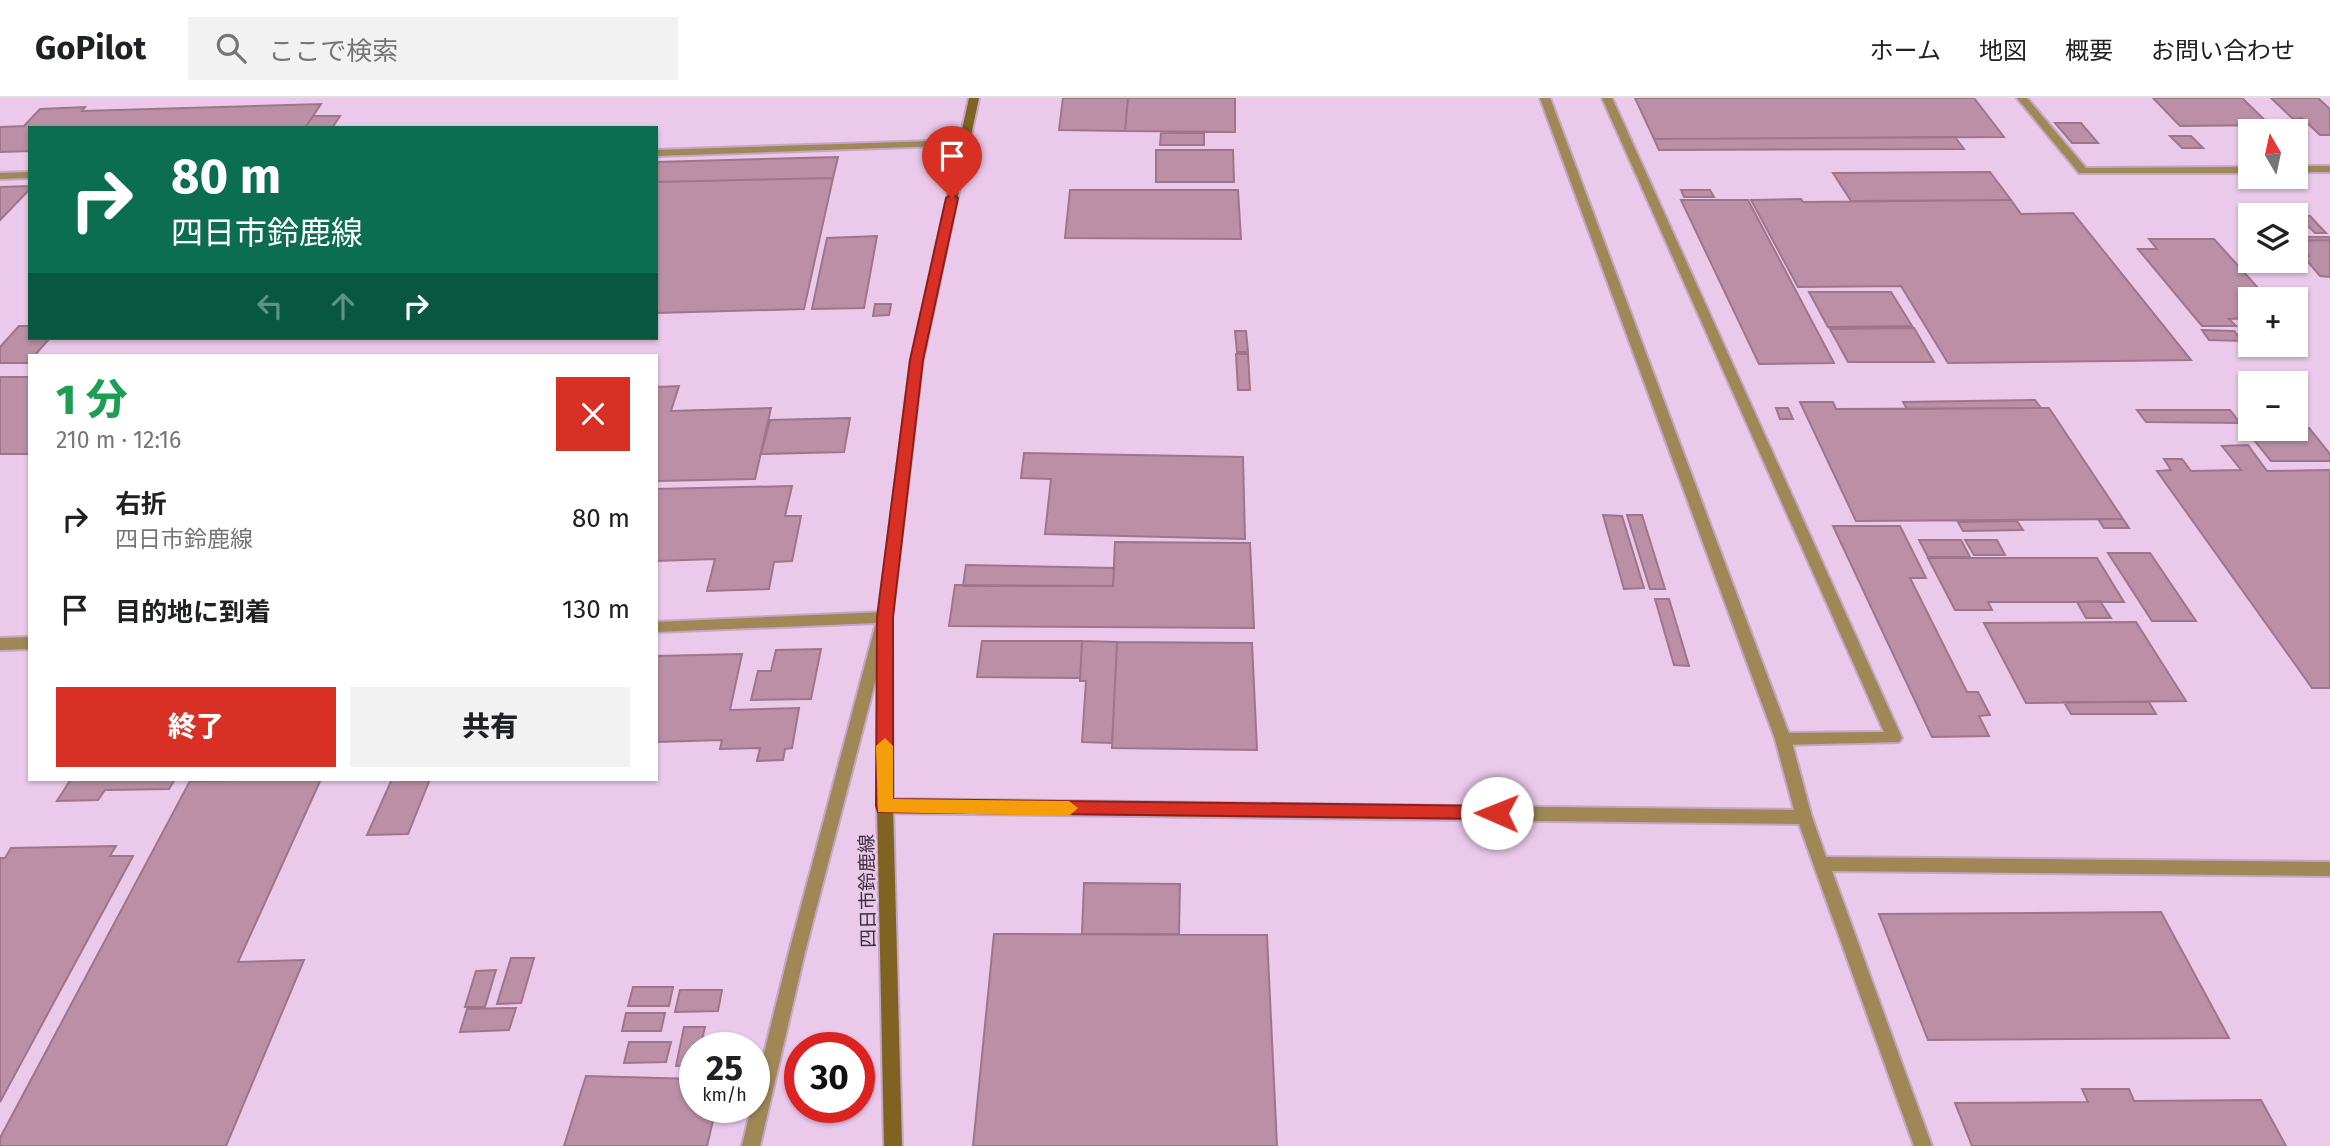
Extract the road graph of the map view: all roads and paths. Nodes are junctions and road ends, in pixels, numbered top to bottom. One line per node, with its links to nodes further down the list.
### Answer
1 (974, 98): 5 (main road, 四日市鈴鹿線)
2 (1545, 98): 16 (street)
3 (1607, 98): 16 (street)
4 (2022, 98): 9 (street)
5 (964, 143): 6 (street); 12 (main road, 四日市鈴鹿線)
6 (658, 153)
7 (2308, 169): 8 (street)
8 (2330, 169)
9 (2238, 170)
10 (28, 175): 11 (street)
11 (0, 176)
12 (885, 617): 13 (street); 17 (main road, 四日市鈴鹿線); 21 (street)
13 (658, 627)
14 (28, 643): 15 (street)
15 (0, 644)
16 (1783, 738): 18 (street)
17 (884, 806): 18 (street); 22 (main road, 四日市鈴鹿線)
18 (1804, 817): 19 (street)
19 (1821, 864): 20 (street); 23 (street)
20 (2330, 869)
21 (751, 1146)
22 (893, 1146)
23 (1923, 1146)

